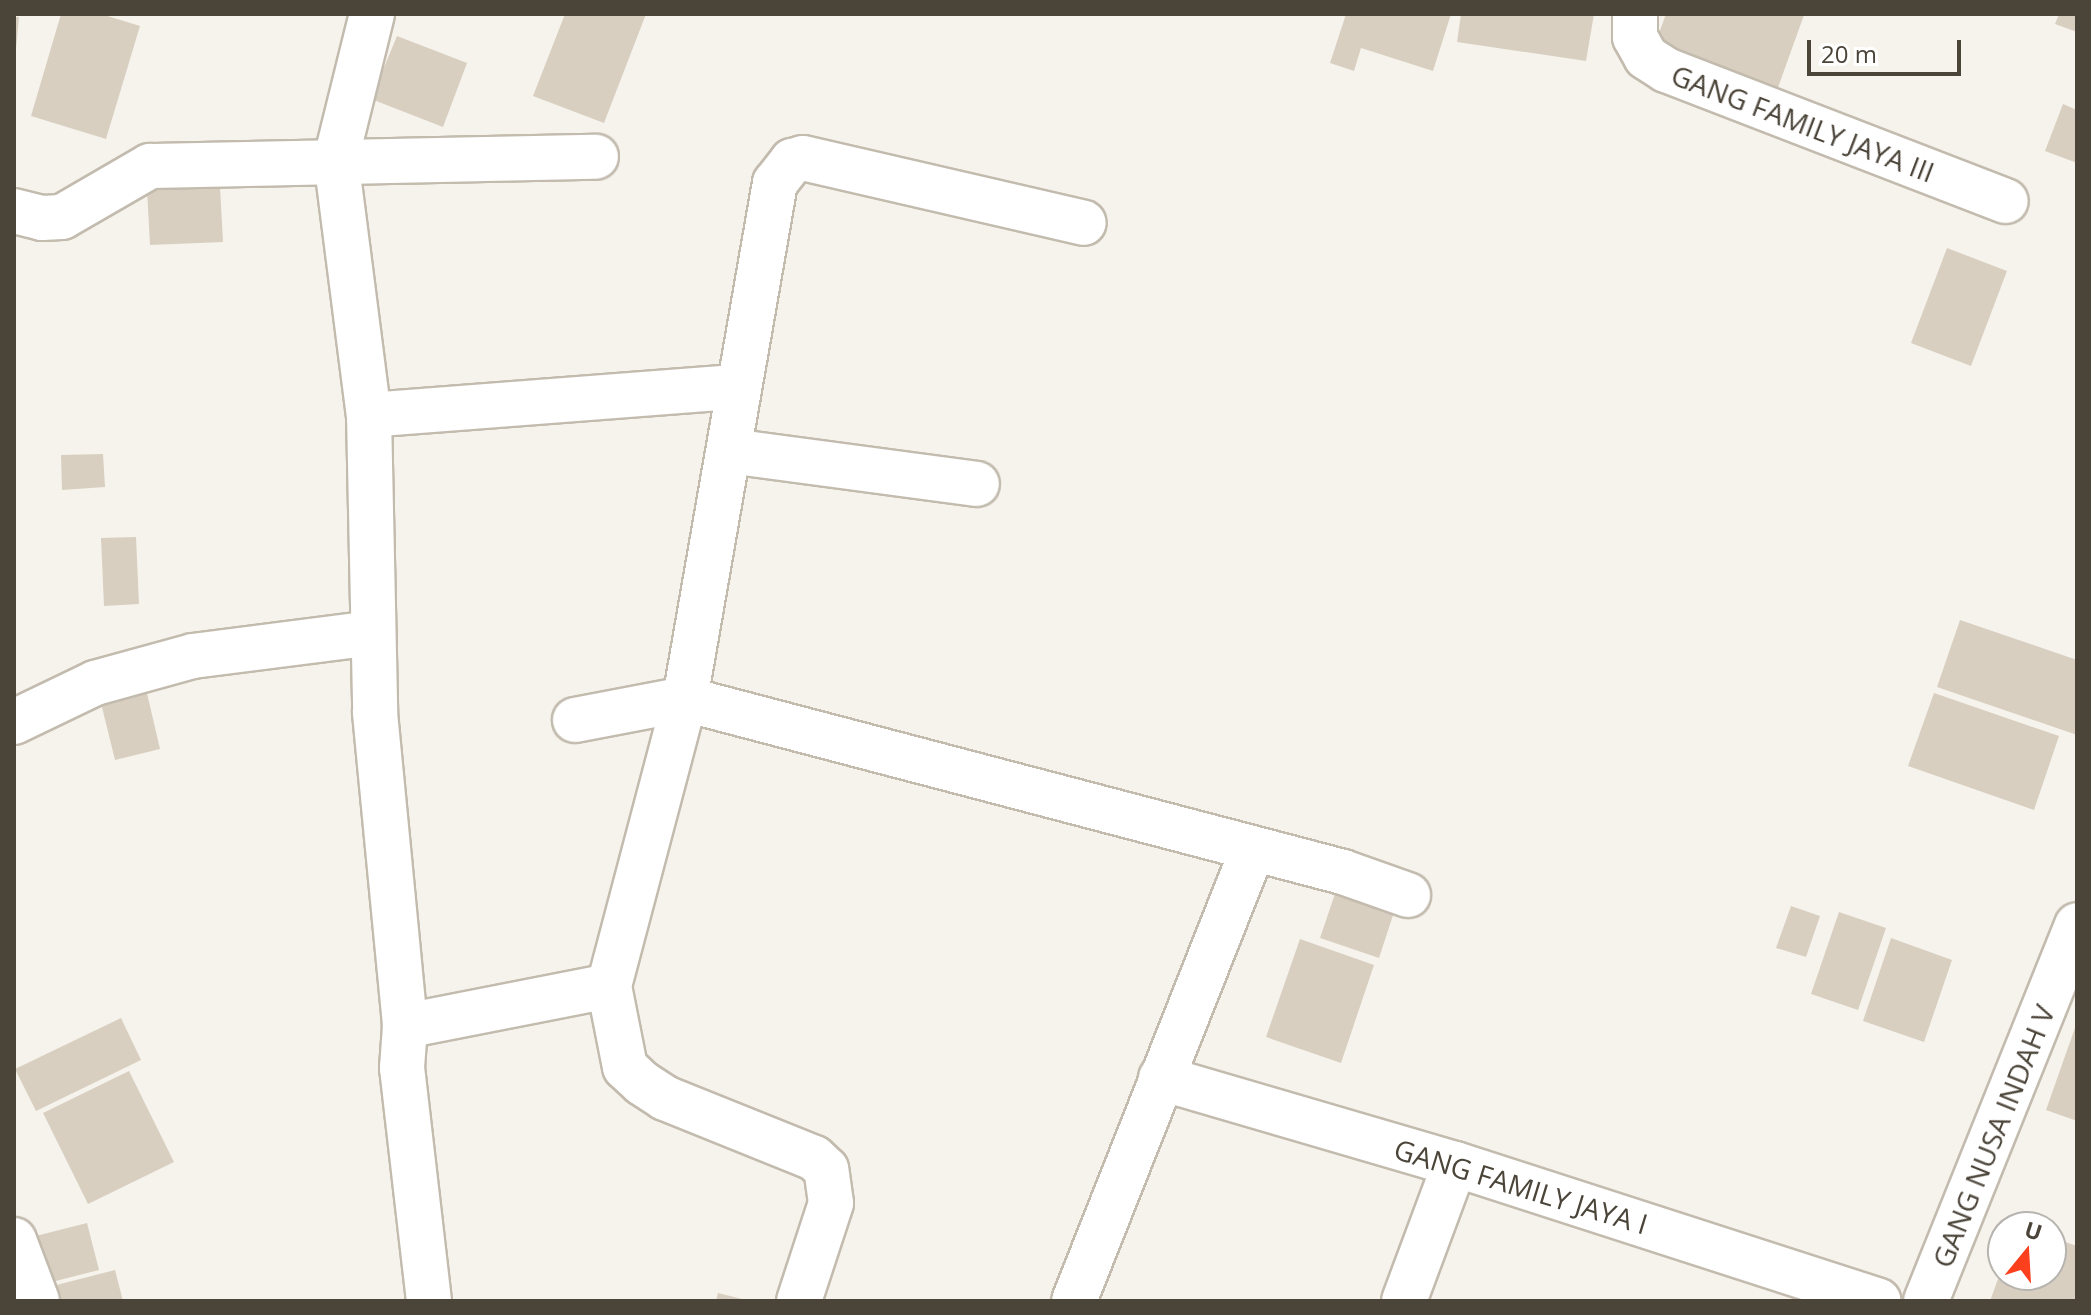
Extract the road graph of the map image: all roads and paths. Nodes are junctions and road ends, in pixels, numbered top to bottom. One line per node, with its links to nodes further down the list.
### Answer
1 (372, 14): 4 (street)
2 (1635, 14): 5 (street, GANG FAMILY JAYA III)
3 (596, 157): 4 (street)
4 (336, 159): 6 (street); 9 (street)
5 (2006, 201)
6 (14, 211)
7 (1084, 223): 8 (street)
8 (736, 387): 9 (street); 10 (street)
9 (369, 415): 12 (street)
10 (730, 451): 11 (street); 13 (street)
11 (977, 484)
12 (372, 633): 15 (street); 21 (street)
13 (685, 699): 14 (street); 16 (street); 20 (street)
14 (575, 720)
15 (14, 722)
16 (1252, 852): 17 (street); 22 (street)
17 (1408, 895)
18 (2077, 925): 19 (street, GANG NUSA INDAH V)
19 (2067, 983): 31 (street, GANG NUSA INDAH V)
20 (609, 986): 21 (street); 27 (street)
21 (405, 1026): 26 (street)
22 (1161, 1078): 23 (street, GANG FAMILY JAYA I); 28 (street)
23 (1455, 1164): 29 (street); 30 (street, GANG FAMILY JAYA I)
24 (14, 1240): 25 (street)
25 (37, 1301)
26 (429, 1301)
27 (799, 1301)
28 (1074, 1301)
29 (1404, 1301)
30 (1878, 1301)
31 (1926, 1301)

